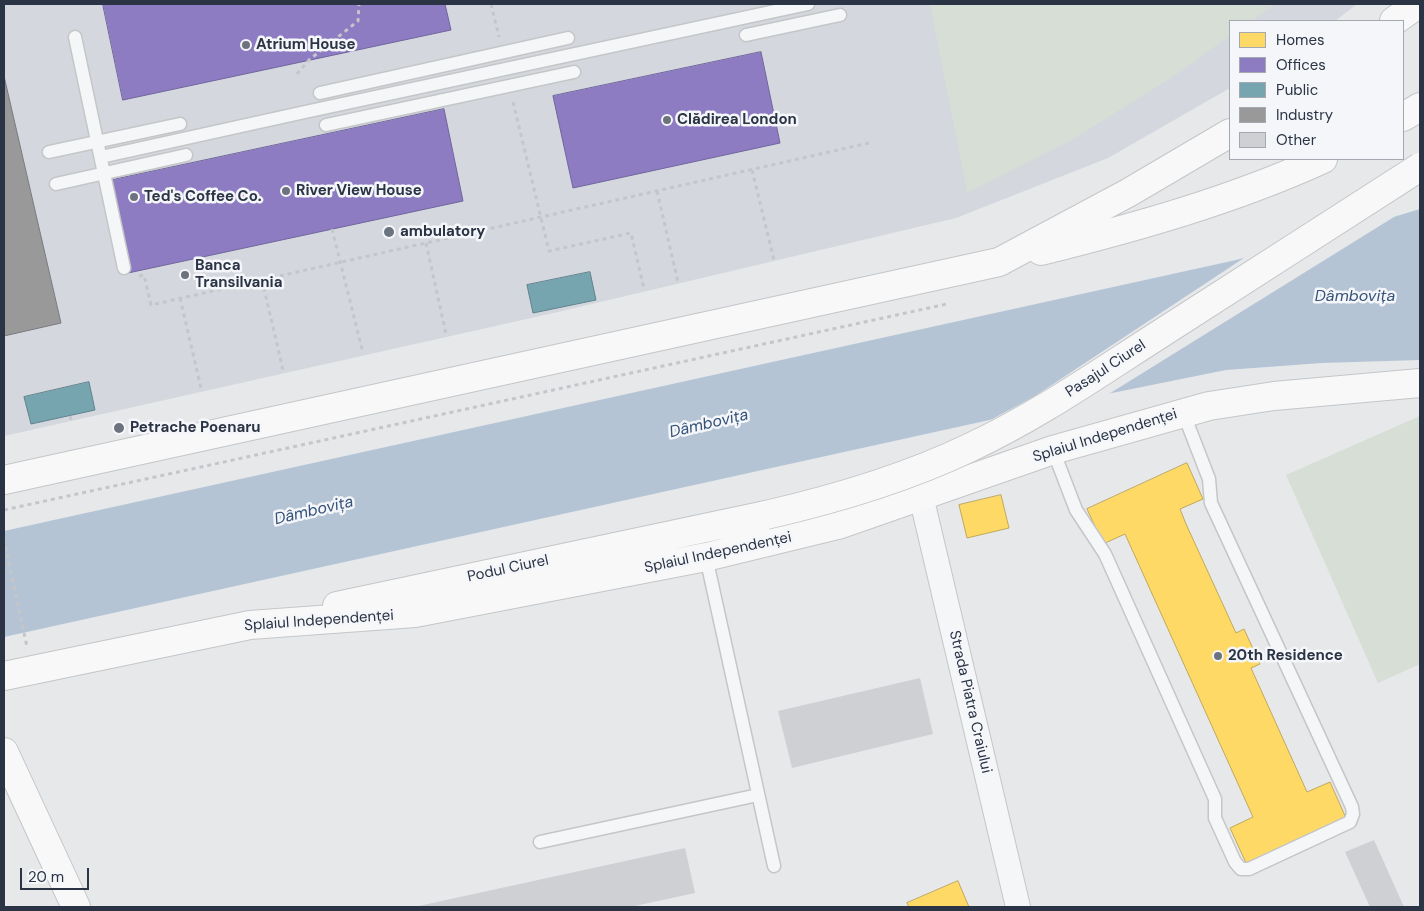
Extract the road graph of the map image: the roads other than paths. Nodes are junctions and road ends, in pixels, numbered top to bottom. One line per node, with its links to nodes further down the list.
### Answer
1 (808, 4): 18 (lane)
2 (1418, 4): 4 (main road)
3 (840, 14): 5 (lane)
4 (1395, 20)
5 (746, 35)
6 (75, 37): 15 (lane)
7 (568, 38): 9 (lane)
8 (574, 72): 13 (lane)
9 (320, 93)
10 (1420, 108): 11 (main road)
11 (1404, 116)
12 (180, 124): 15 (lane)
13 (326, 125)
14 (1229, 134): 23 (main road)
15 (98, 141): 16 (lane); 18 (lane)
16 (49, 152)
17 (186, 155): 21 (lane)
18 (101, 157): 21 (lane)
19 (1321, 160): 23 (main road)
20 (1420, 167): 30 (main road, Pasajul Ciurel, bridge)
21 (104, 173): 22 (lane); 24 (lane)
22 (56, 184)
23 (999, 262): 28 (main road)
24 (124, 268)
25 (1420, 383): 26 (main road, Splaiul Independenței)
26 (1183, 412): 27 (main road, Splaiul Independenței); 27 (lane)
27 (1053, 450): 29 (main road, Splaiul Independenței)
28 (4, 480)
29 (921, 496): 31 (main road, Splaiul Independenței); 39 (street, Strada Piatra Craiului)
30 (766, 515): 32 (main road, Podul Ciurel)
31 (706, 558): 32 (main road, Splaiul Independenței); 35 (lane)
32 (250, 625): 33 (main road, Splaiul Independenței)
33 (4, 676)
34 (4, 752): 38 (main road)
35 (758, 795): 36 (lane); 37 (lane)
36 (540, 842)
37 (774, 866)
38 (76, 907)
39 (1018, 907)

